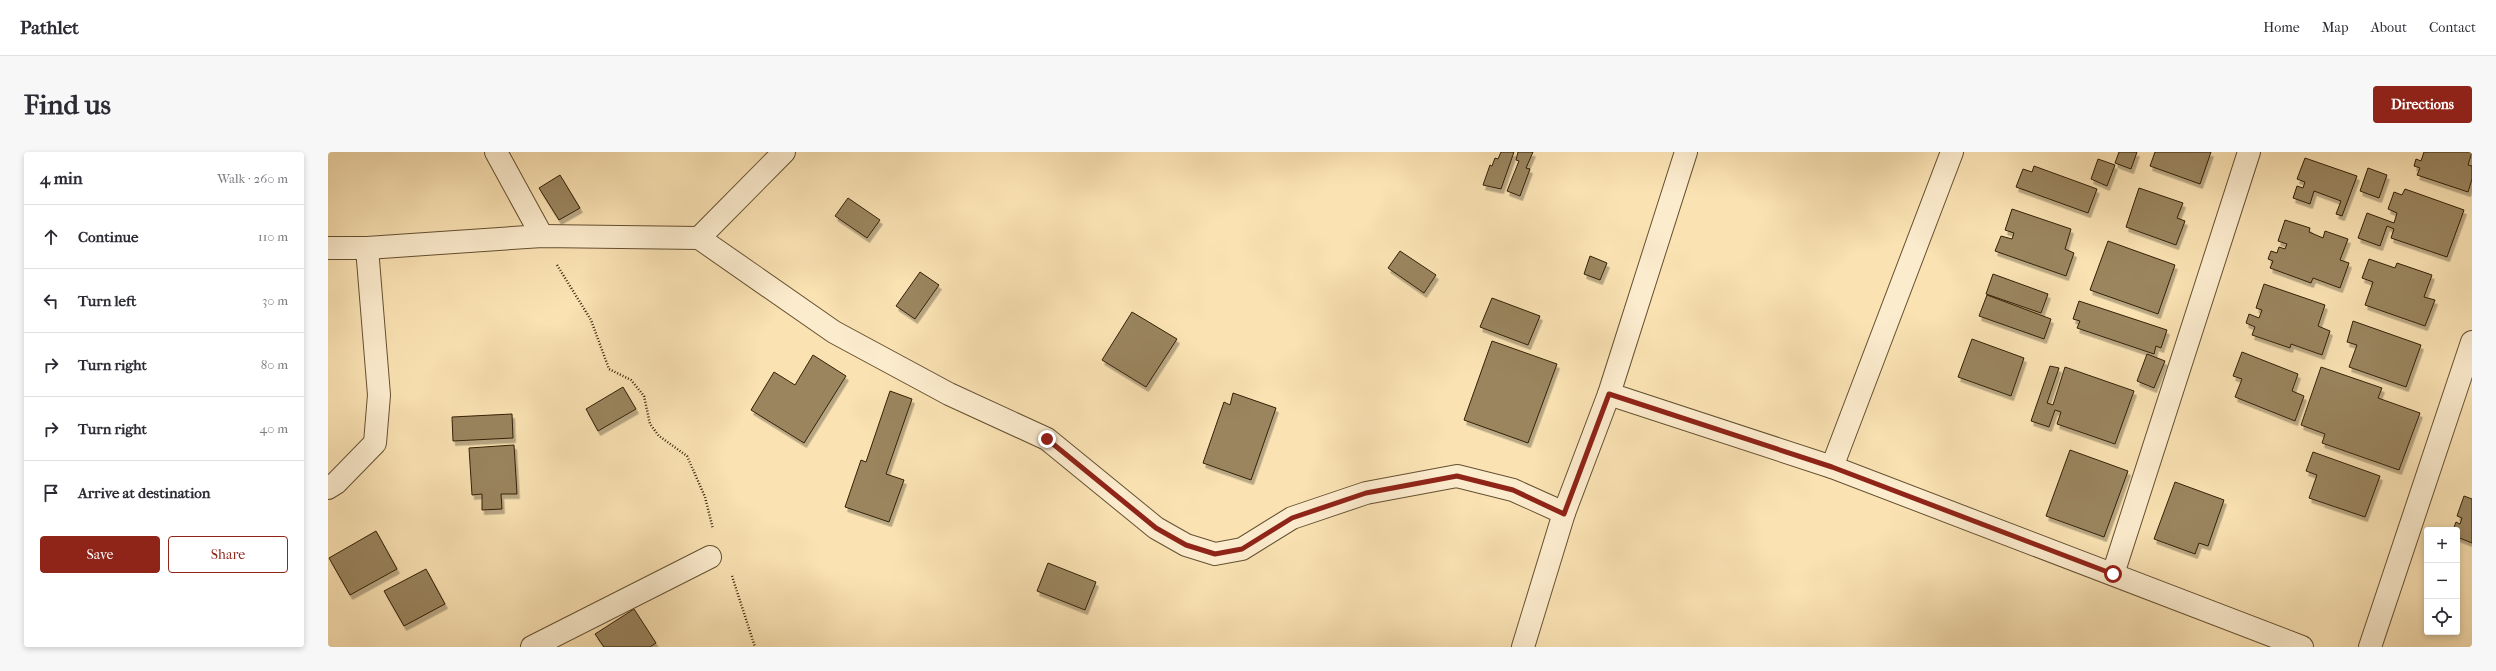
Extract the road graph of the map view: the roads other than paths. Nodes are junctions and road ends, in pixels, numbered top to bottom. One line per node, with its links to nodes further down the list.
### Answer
1 (496, 152): 6 (street)
2 (784, 152): 7 (street)
3 (1686, 152): 11 (street)
4 (1952, 152): 12 (street)
5 (2249, 152): 16 (street)
6 (542, 236): 7 (street); 9 (street)
7 (699, 238): 14 (street)
8 (328, 248): 9 (street)
9 (367, 248): 13 (street)
10 (2472, 342): 20 (street)
11 (1609, 394): 12 (street); 14 (street)
12 (1832, 467): 16 (street)
13 (328, 488)
14 (1564, 514): 18 (street)
15 (710, 557): 17 (street)
16 (2113, 574): 19 (street)
17 (532, 647)
18 (1523, 647)
19 (2302, 647)
20 (2370, 647)

